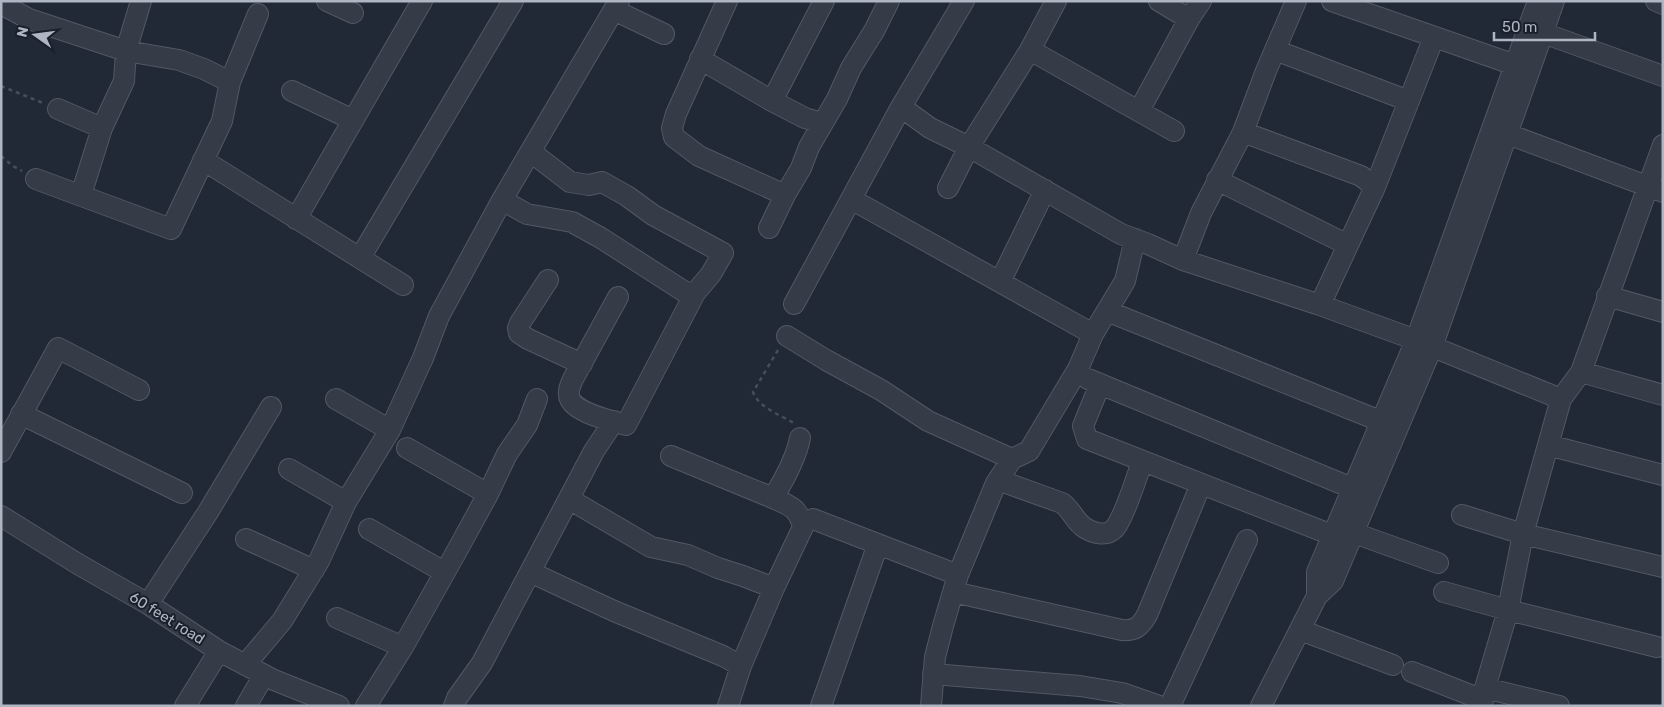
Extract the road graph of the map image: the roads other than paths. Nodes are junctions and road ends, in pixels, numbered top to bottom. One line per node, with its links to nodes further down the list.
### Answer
1 (141, 1): 28 (street)
2 (327, 1): 20 (street)
3 (422, 1): 39 (street)
4 (514, 1): 63 (street)
5 (727, 1): 29 (street)
6 (824, 1): 35 (street)
7 (889, 1): 40 (street)
8 (964, 1): 36 (street)
9 (1056, 1): 26 (street)
10 (1159, 1): 22 (street)
11 (1200, 1): 22 (street)
12 (1296, 1): 27 (street)
13 (1332, 1): 25 (street)
14 (1538, 1): 30 (street)
15 (1554, 1): 24 (street)
16 (1656, 1): 18 (street)
17 (1, 4): 28 (street)
18 (1663, 4)
19 (616, 6): 23 (street); 47 (street)
20 (353, 13)
21 (258, 14): 32 (street)
22 (1189, 19): 38 (street)
23 (664, 34)
24 (1543, 34): 31 (street); 43 (street)
25 (1434, 37): 30 (street); 34 (street)
26 (1030, 50): 38 (street); 46 (street)
27 (1275, 50): 34 (street); 44 (street)
28 (126, 51): 32 (street); 41 (street)
29 (700, 59): 35 (street); 55 (street)
30 (1515, 65): 43 (street)
31 (1663, 76)
32 (230, 82): 48 (street)
33 (292, 91): 39 (street)
34 (1409, 101): 51 (street)
35 (772, 102): 40 (street)
36 (901, 107): 46 (street); 57 (street)
37 (58, 110): 41 (street)
38 (1139, 111): 42 (street)
39 (353, 120): 59 (street)
40 (822, 123): 55 (street)
41 (102, 128): 56 (street)
42 (1174, 131)
43 (1500, 131): 53 (street); 77 (street)
44 (1243, 132): 50 (street); 51 (street)
45 (1663, 145): 53 (street)
46 (969, 147): 52 (street); 54 (street)
47 (531, 152): 58 (street); 68 (street)
48 (203, 160): 56 (street); 59 (street)
49 (36, 179): 56 (street)
50 (1217, 180): 62 (street); 64 (street)
51 (1375, 186): 62 (street)
52 (948, 188)
53 (1655, 189): 69 (street)
54 (1045, 190): 61 (street); 66 (street)
55 (785, 195): 60 (street)
56 (81, 196)
57 (851, 199): 66 (street); 71 (street)
58 (502, 200): 68 (street); 91 (street)
59 (296, 219): 63 (street)
60 (768, 228)
61 (1135, 239): 64 (street); 73 (street)
62 (1348, 245): 72 (street)
63 (360, 258): 67 (street)
64 (1183, 260): 72 (street)
65 (548, 280): 78 (street)
66 (1000, 282): 75 (street)
67 (403, 284)
68 (695, 293): 89 (street)
69 (1607, 296): 74 (street); 79 (street)
70 (618, 297): 78 (street)
71 (794, 304)
72 (1320, 305): 77 (street)
73 (1106, 311): 75 (street); 90 (street)
74 (1663, 312)
75 (1093, 334): 80 (street)
76 (787, 336): 97 (street)
77 (1424, 344): 86 (street); 90 (street); 113 (street)
78 (582, 364): 89 (street)
79 (1581, 372): 83 (street); 86 (street)
80 (1075, 373): 81 (street); 97 (street)
81 (1100, 384): 98 (street); 103 (street)
82 (139, 390): 88 (street)
83 (1663, 395)
84 (336, 399): 91 (street)
85 (537, 399): 105 (street)
86 (1561, 399): 93 (street)
87 (271, 407): 128 (street)
88 (21, 414): 95 (street); 104 (street)
89 (614, 421): 107 (street)
90 (1380, 421): 103 (street)
91 (390, 430): 108 (street)
92 (800, 438): 106 (street)
93 (1548, 445): 100 (street); 114 (street)
94 (407, 448): 105 (street)
95 (1, 452)
96 (671, 456): 106 (street)
97 (1012, 459): 101 (street)
98 (1142, 462): 101 (street); 102 (street)
99 (289, 469): 108 (street)
100 (1663, 475)
101 (998, 480): 124 (street)
102 (1201, 484): 115 (street); 124 (street)
103 (1352, 488): 115 (street)
104 (182, 493)
105 (488, 494): 122 (street)
106 (773, 498): 125 (street)
107 (569, 499): 123 (street); 125 (street)
108 (346, 502): 121 (street)
109 (1462, 515): 114 (street)
110 (1, 516): 128 (street, 60 feet road)
111 (813, 519): 118 (street)
112 (369, 529): 122 (street)
113 (1354, 533): 119 (street); 127 (street)
114 (1523, 534): 120 (street); 129 (street)
115 (1332, 535): 127 (street)
116 (246, 538): 121 (street)
117 (1248, 540): 151 (street)
118 (878, 544): 124 (street); 148 (street)
119 (1438, 563)
120 (1663, 567)
121 (314, 570): 135 (street)
122 (444, 572): 133 (street)
123 (530, 572): 137 (street); 146 (street)
124 (955, 584): 139 (street)
125 (774, 588): 137 (street)
126 (1444, 592): 129 (street)
127 (1317, 596): 131 (street)
128 (148, 604): 134 (street, 60 feet road)
129 (1508, 610): 132 (street); 141 (street)
130 (337, 618): 133 (street)
131 (1300, 630): 136 (street); 152 (street)
132 (1657, 647)
133 (403, 648): 145 (street)
134 (219, 651): 135 (street, 60 feet road); 142 (street)
135 (245, 665): 140 (street, 60 feet road)
136 (1393, 665)
137 (741, 666): 147 (street)
138 (1412, 672): 141 (street)
139 (933, 674): 149 (street); 150 (street)
140 (264, 675): 143 (street); 144 (street, 60 feet road)
141 (1483, 698): 153 (street)
142 (185, 706)
143 (246, 706)
144 (339, 706)
145 (366, 706)
146 (454, 706)
147 (728, 706)
148 (821, 706)
149 (930, 706)
150 (1159, 706)
151 (1170, 706)
152 (1260, 706)
153 (1559, 706)

